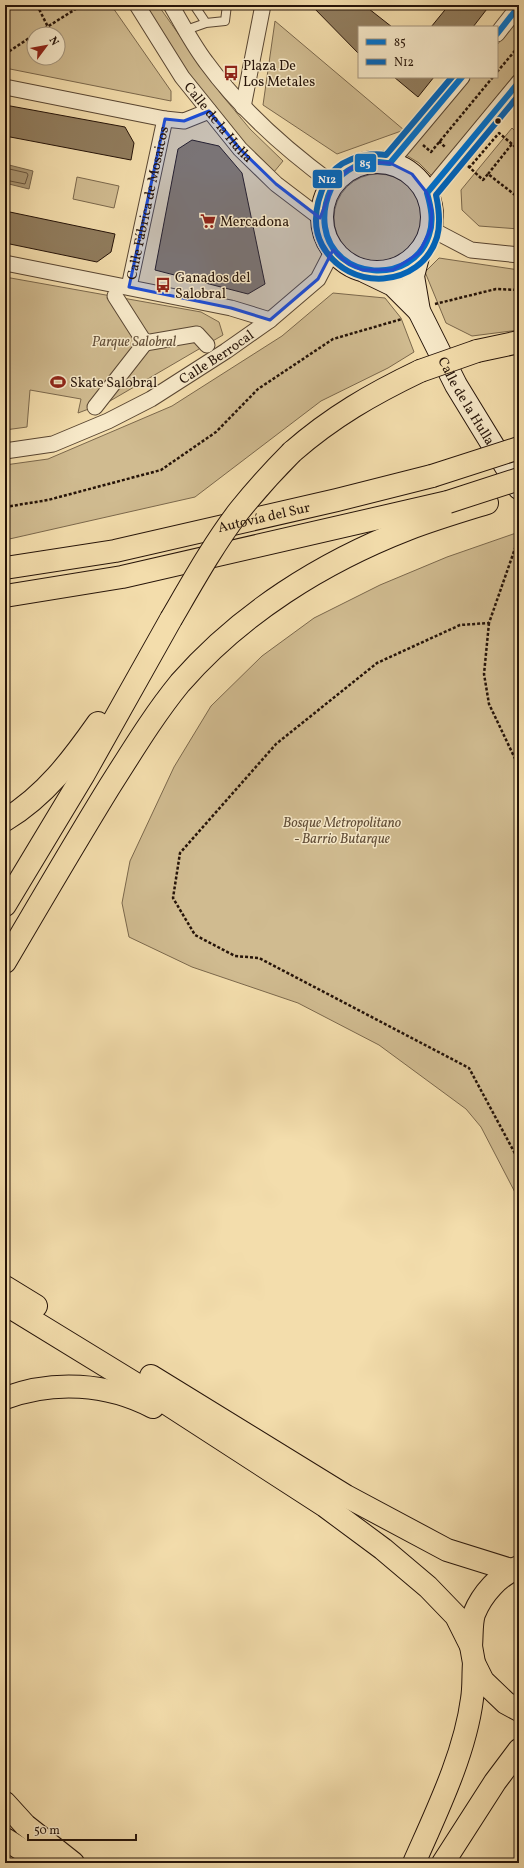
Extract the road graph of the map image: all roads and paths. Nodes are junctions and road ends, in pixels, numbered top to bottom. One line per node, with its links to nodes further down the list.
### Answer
1 (37, 5): 10 (path)
2 (82, 5): 11 (path)
3 (137, 5): 23 (street, Calle de la Hulla)
4 (171, 5): 12 (street, Calle de la Hulla)
5 (194, 5): 9 (lane)
6 (227, 5): 9 (lane)
7 (263, 5): 22 (street)
8 (519, 6): 13 (street)
9 (206, 23): 12 (lane)
10 (48, 26)
11 (50, 26)
12 (186, 30): 22 (street, Calle de la Hulla)
13 (498, 33)
14 (26, 41): 16 (path)
15 (519, 46): 17 (path)
16 (5, 54)
17 (498, 71)
18 (461, 78): 30 (street)
19 (492, 78): 25 (path)
20 (519, 82): 35 (street)
21 (5, 87): 24 (street)
22 (243, 107): 34 (street, Calle de la Hulla)
23 (209, 111): 24 (street); 37 (street, Calle de la Hulla)
24 (165, 119): 44 (street, Calle Fábrica de Mosaicos)
25 (439, 141): 26 (path); 28 (path)
26 (422, 144)
27 (512, 144): 29 (path); 32 (path); 33 (path)
28 (448, 150)
29 (519, 150)
30 (390, 163): 34 (street); 35 (street)
31 (464, 163): 32 (path)
32 (469, 168): 33 (path)
33 (488, 174): 36 (path)
34 (333, 184): 37 (street)
35 (427, 193): 38 (street)
36 (519, 198)
37 (322, 220): 39 (street)
38 (431, 229): 40 (street); 41 (street)
39 (333, 250): 43 (street); 48 (street, Calle Berrocal)
40 (419, 253): 43 (street); 47 (street)
41 (519, 255)
42 (5, 263): 44 (street)
43 (362, 270): 47 (street)
44 (129, 287): 48 (street)
45 (519, 290): 47 (path)
46 (115, 296): 50 (street)
47 (419, 311): 56 (street, Calle de la Hulla); 57 (path)
48 (270, 320): 54 (street, Calle Berrocal)
49 (519, 342): 63 (highway, bridge)
50 (145, 343): 51 (street); 52 (street)
51 (207, 345)
52 (95, 407)
53 (519, 448): 60 (highway, Autovía del Sur, bridge)
54 (5, 451)
55 (519, 479): 58 (highway, Autovía del Sur, bridge)
56 (519, 488): 58 (highway)
57 (5, 507)
58 (448, 509): 61 (highway, Autovía del Sur); 67 (highway)
59 (519, 537): 62 (path)
60 (5, 568)
61 (5, 596)
62 (489, 623): 64 (path); 68 (path)
63 (167, 626): 65 (highway); 66 (highway)
64 (519, 767)
65 (5, 820)
66 (5, 905)
67 (5, 962)
68 (519, 1161)
69 (5, 1287): 73 (highway)
70 (5, 1304): 72 (highway)
71 (5, 1398): 72 (highway)
72 (227, 1444): 74 (highway)
73 (515, 1569): 74 (highway)
74 (472, 1654): 75 (highway); 81 (highway)
75 (519, 1710)
76 (519, 1750): 82 (highway)
77 (5, 1803): 80 (highway)
78 (5, 1839): 79 (highway)
79 (43, 1863)
80 (73, 1863)
81 (414, 1863)
82 (443, 1863)

